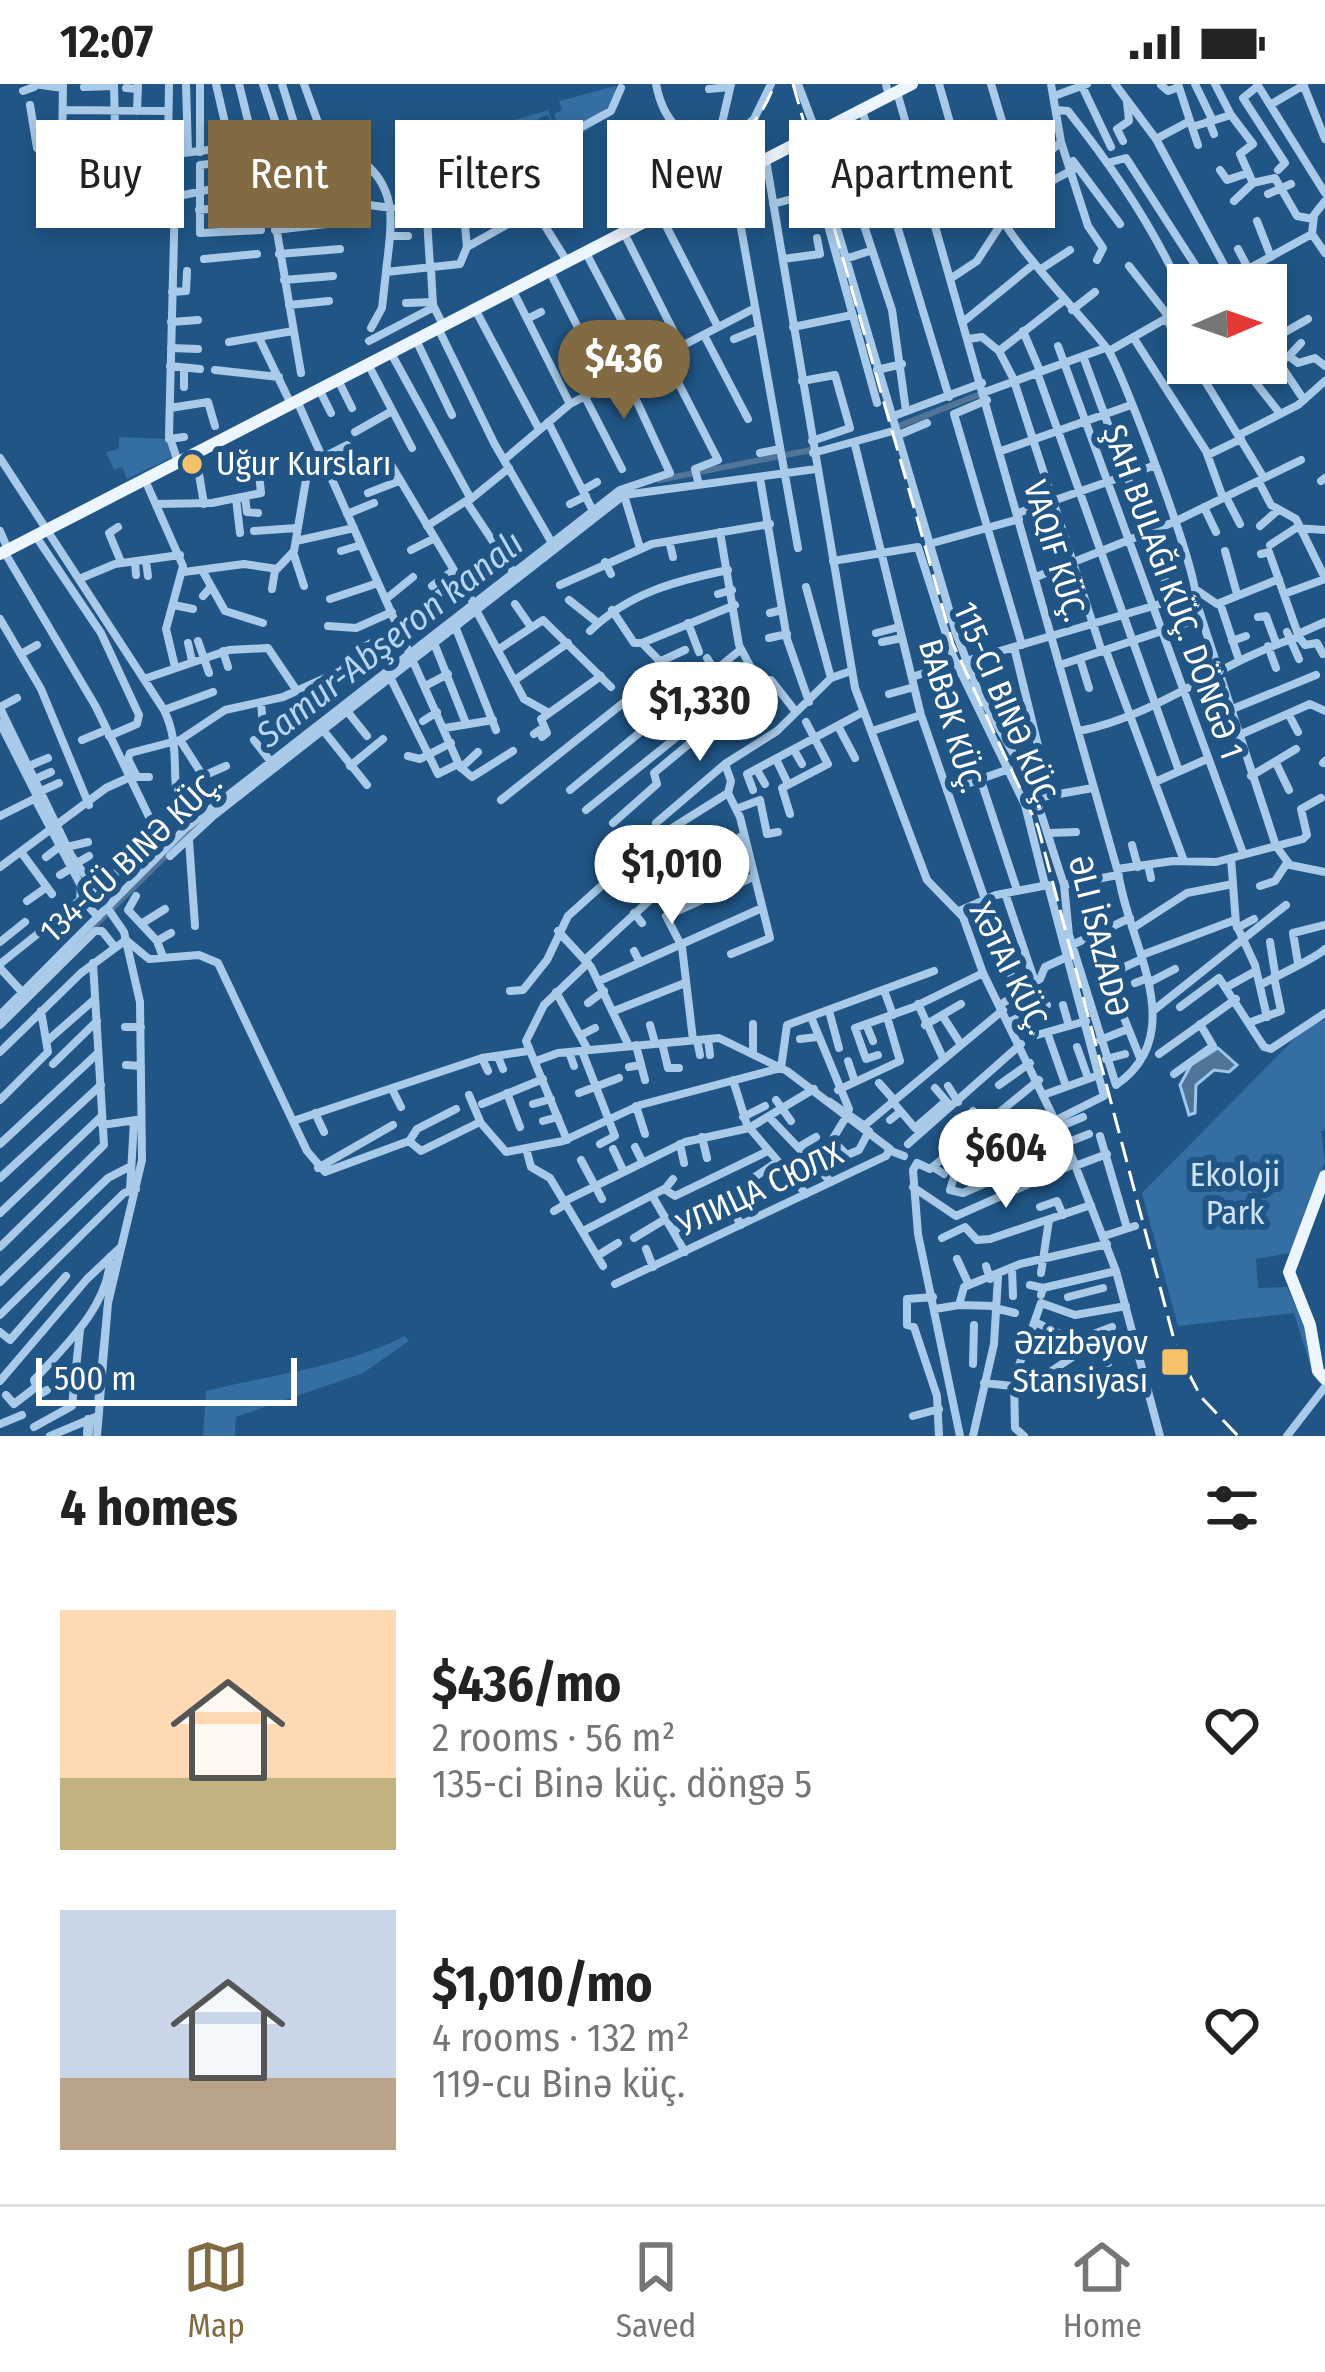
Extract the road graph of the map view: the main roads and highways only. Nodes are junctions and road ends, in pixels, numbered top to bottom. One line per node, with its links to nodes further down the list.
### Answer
1 (912, 84): 2 (main road)
2 (892, 87): 3 (main road); 4 (main road)
3 (835, 120)
4 (842, 120)
5 (789, 145): 7 (main road)
6 (789, 147): 7 (main road)
7 (765, 158)
8 (629, 228): 10 (main road)
9 (633, 228): 10 (main road)
10 (566, 261): 11 (main road); 11 (main road)
11 (441, 326): 12 (main road); 12 (main road)
12 (294, 403): 13 (main road); 13 (main road)
13 (178, 462): 14 (main road); 14 (main road)
14 (38, 531): 15 (main road)
15 (3, 550)
16 (1325, 1176): 17 (main road)
17 (1323, 1379)

